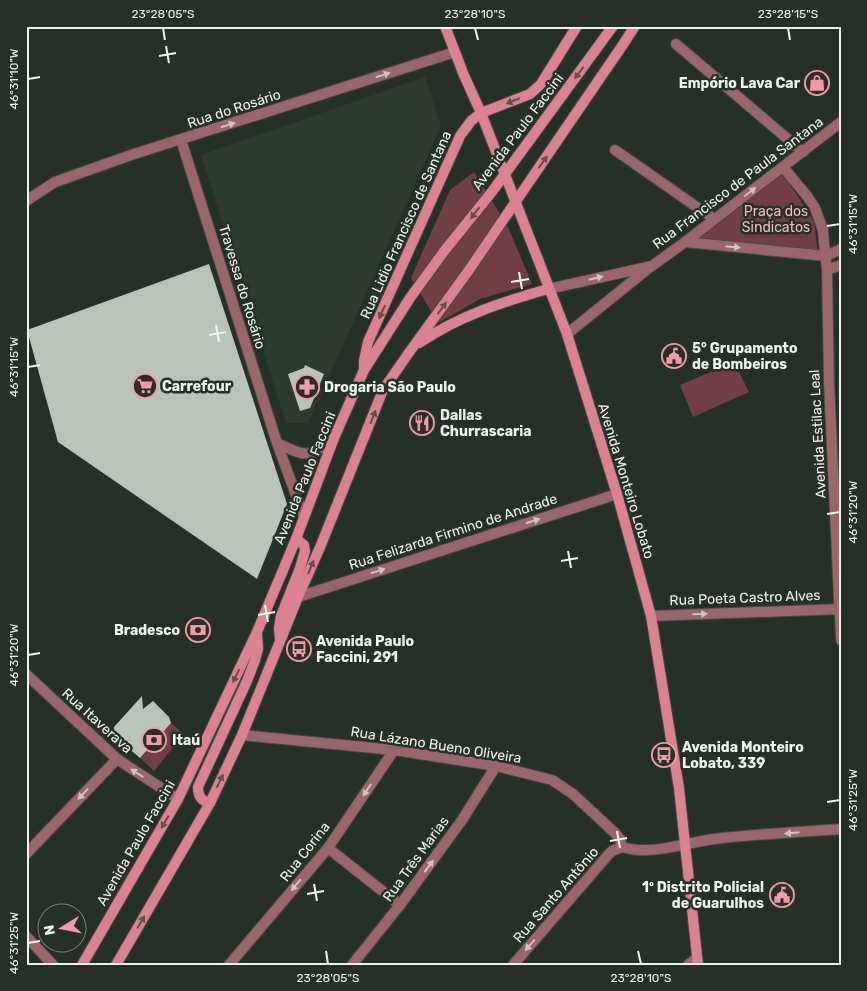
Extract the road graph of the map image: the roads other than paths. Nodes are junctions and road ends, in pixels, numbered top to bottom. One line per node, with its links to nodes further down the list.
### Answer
1 (445, 26): 6 (main road, Avenida Monteiro Lobato)
2 (577, 26): 7 (main road, Rua Lidio Francisco de Santana, one-way to 7)
3 (635, 26): 15 (main road, one-way to 3)
4 (610, 30): 13 (main road, Avenida Paulo Faccini, one-way to 13)
5 (676, 44): 11 (street)
6 (455, 52): 7 (main road, Avenida Monteiro Lobato); 9 (street, Rua do Rosário, one-way to 6)
7 (481, 114): 13 (main road, Avenida Monteiro Lobato); 26 (main road, Rua Lidio Francisco de Santana, one-way to 26)
8 (841, 122): 11 (street, Rua Francisco de Paula Santana)
9 (182, 140): 14 (street, Rua do Rosário); 30 (street, Travessa do Rosário)
10 (615, 150): 16 (street)
11 (803, 152): 12 (street, Rua Francisco de Paula Santana)
12 (783, 167): 16 (street, Rua Francisco de Paula Santana, one-way to 12); 19 (street, Avenida Estilac Leal)
13 (504, 174): 15 (main road, Avenida Monteiro Lobato); 26 (main road, Avenida Paulo Faccini, one-way to 26)
14 (26, 201)
15 (515, 202): 23 (main road, Avenida Monteiro Lobato); 25 (main road, one-way to 15)
16 (714, 219): 17 (street, Rua Francisco de Paula Santana)
17 (685, 242): 19 (street, one-way to 19); 21 (street, Rua Francisco de Paula Santana)
18 (841, 248): 19 (street)
19 (826, 256): 22 (street, Avenida Estilac Leal)
20 (841, 265): 22 (street)
21 (652, 266): 23 (street, Rua Francisco de Paula Santana, one-way to 21); 24 (street, Rua Francisco de Paula Santana)
22 (827, 270): 28 (street, Avenida Estilac Leal)
23 (548, 289): 24 (main road, Avenida Monteiro Lobato); 25 (main road)
24 (567, 334): 32 (main road, Avenida Monteiro Lobato)
25 (413, 347): 35 (main road, one-way to 25)
26 (364, 370): 29 (main road, Avenida Paulo Faccini)
27 (841, 383): 28 (street)
28 (829, 384): 31 (street, Avenida Estilac Leal)
29 (334, 438): 30 (street); 33 (main road, Avenida Paulo Faccini)
30 (277, 443): 33 (street, Travessa do Rosário)
31 (838, 493): 36 (street, Avenida Estilac Leal)
32 (617, 494): 35 (street, Rua Felizarda Firmino de Andrade, one-way to 32); 37 (main road, Avenida Monteiro Lobato)
33 (304, 517): 34 (main road, Avenida Paulo Faccini)
34 (296, 539): 38 (main road, Avenida Paulo Faccini); 40 (main road)
35 (298, 597): 40 (main road)
36 (840, 609): 37 (street, Rua Poeta Castro Alves, one-way to 36); 39 (street, Avenida Estilac Leal)
37 (651, 616): 49 (main road, Avenida Monteiro Lobato)
38 (257, 632): 46 (main road, Avenida Paulo Faccini, one-way to 46); 47 (main road)
39 (841, 640)
40 (280, 641): 42 (main road)
41 (26, 674): 44 (street, Rua Itaverava)
42 (242, 735): 43 (street, Rua Lázano Bueno Oliveira); 47 (main road, one-way to 42)
43 (394, 750): 45 (street, Rua Lázano Bueno Oliveira); 51 (street, Rua Corina, one-way to 51)
44 (117, 759): 46 (street, Rua Itaverava, one-way to 44); 52 (street, one-way to 52)
45 (496, 766): 50 (street, Rua Lázano Bueno Oliveira); 53 (street, Rua Três Marias, one-way to 45)
46 (178, 800): 57 (main road, Avenida Paulo Faccini, one-way to 57)
47 (210, 803): 58 (main road, one-way to 47)
48 (841, 829): 49 (street, one-way to 49)
49 (686, 844): 50 (street); 55 (main road, Avenida Monteiro Lobato)
50 (622, 847): 61 (street, Rua Santo Antônio, one-way to 61)
51 (328, 848): 53 (street); 59 (street, Rua Corina, one-way to 59)
52 (26, 854)
53 (400, 905): 60 (street, Rua Três Marias)
54 (26, 936): 56 (street)
55 (698, 961): 62 (street)
56 (53, 965)
57 (82, 965)
58 (116, 965)
59 (230, 965)
60 (352, 965)
61 (513, 965)
62 (688, 965)

